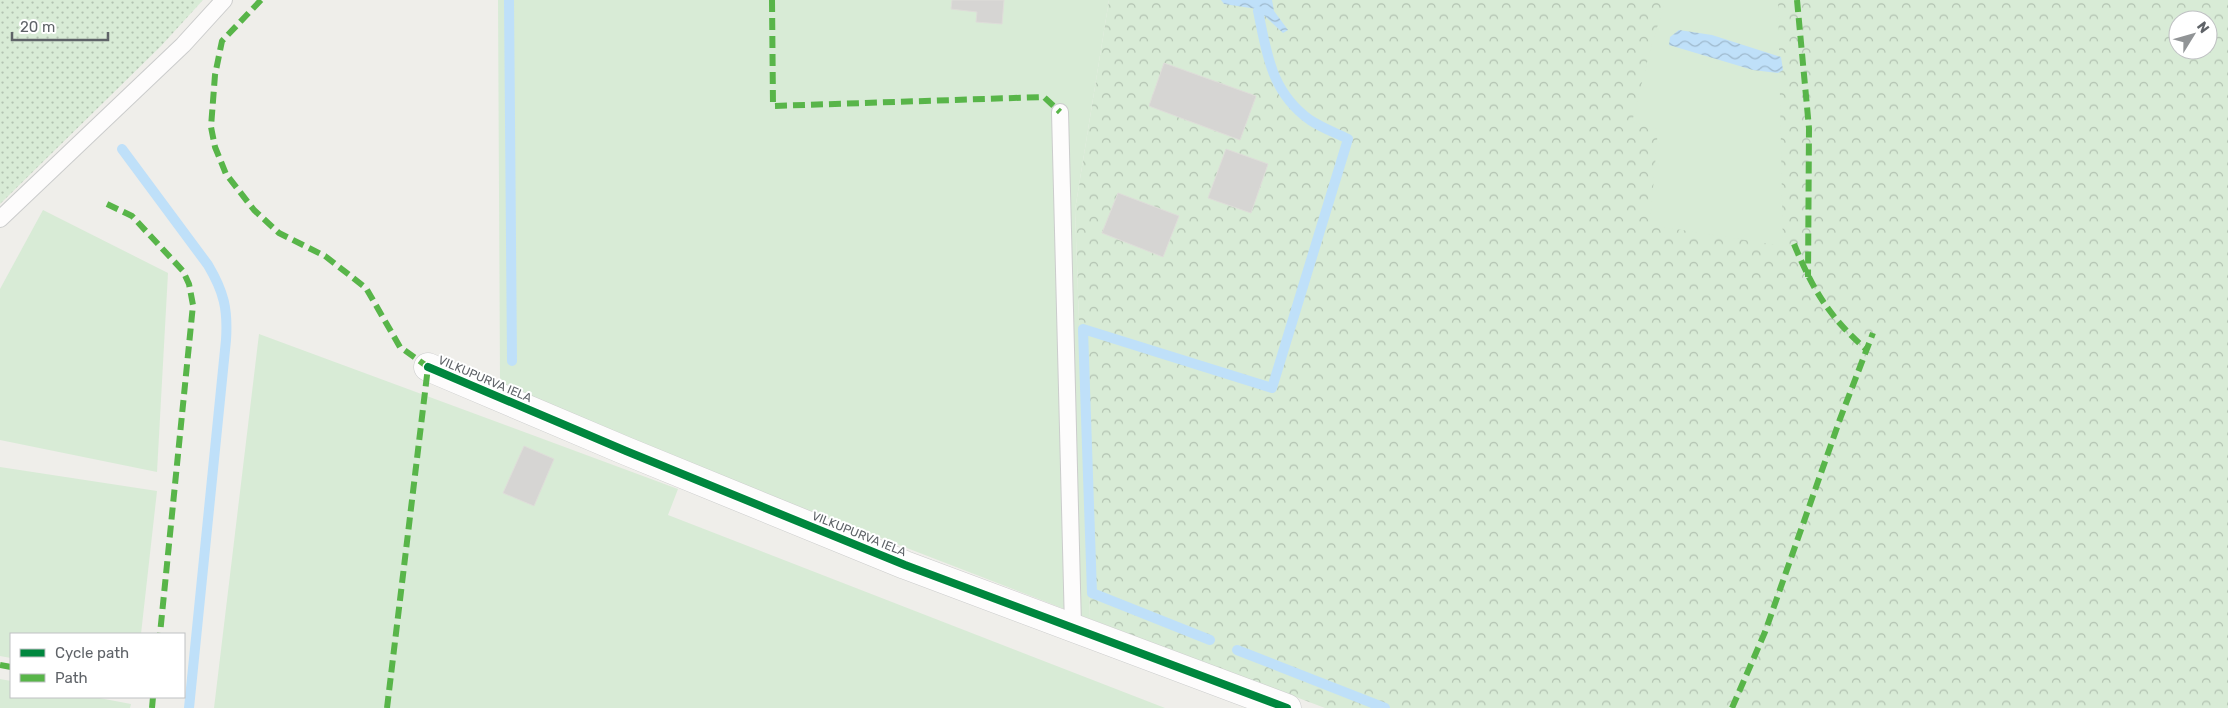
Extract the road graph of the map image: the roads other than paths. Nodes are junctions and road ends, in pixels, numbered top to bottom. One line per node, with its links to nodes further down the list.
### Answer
1 (224, 0): 3 (lane)
2 (1060, 112): 5 (lane)
3 (0, 219)
4 (428, 367): 5 (street, VILKUPURVA IELA)
5 (1073, 627): 6 (street, VILKUPURVA IELA)
6 (1287, 708)

